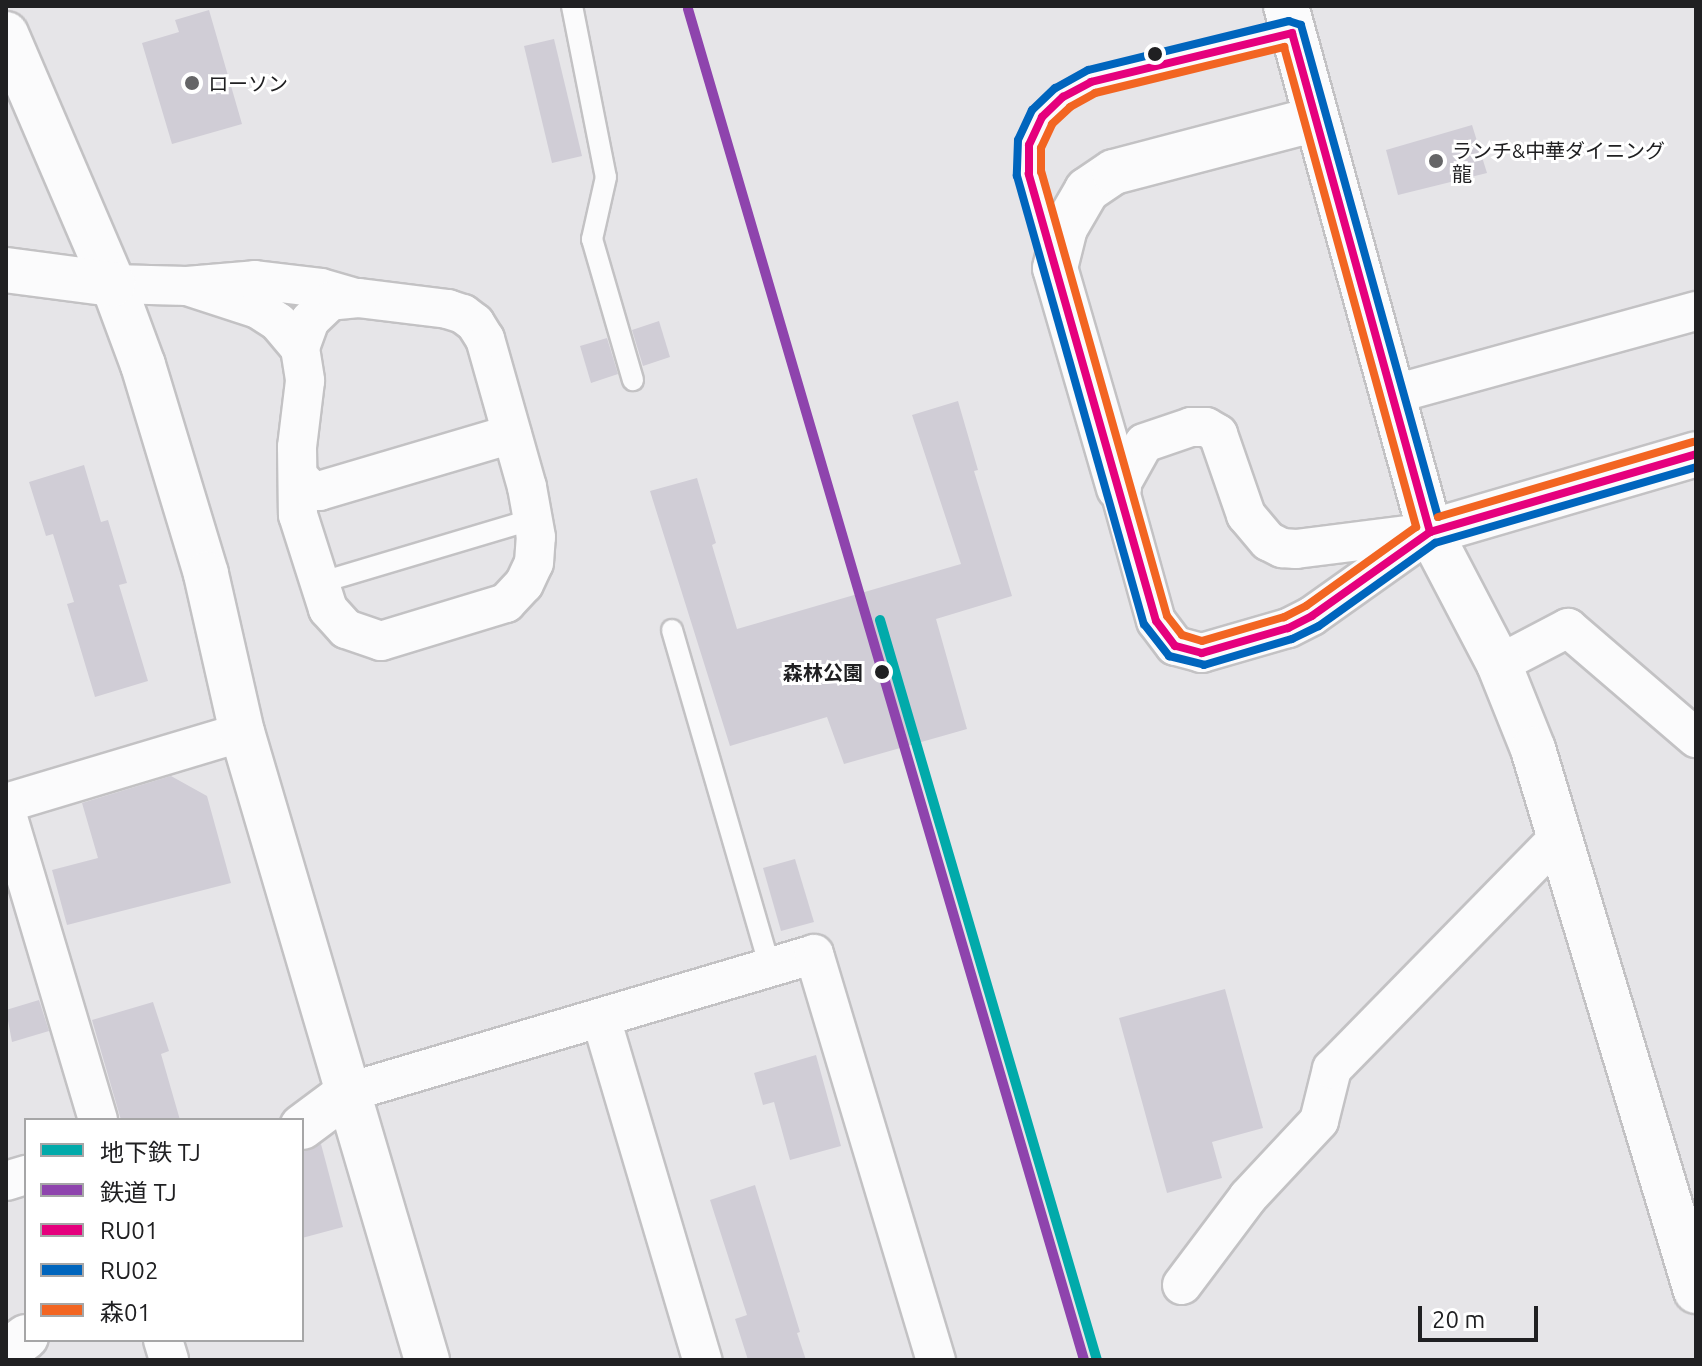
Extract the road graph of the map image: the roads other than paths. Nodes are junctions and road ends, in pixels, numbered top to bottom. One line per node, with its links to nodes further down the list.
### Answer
1 (572, 6): 12 (lane)
2 (1289, 19): 4 (street); 5 (lane)
3 (6, 34): 7 (street)
4 (1316, 119): 5 (street); 13 (street)
5 (1055, 268): 14 (street)
6 (6, 270): 7 (street)
7 (113, 284): 8 (street); 25 (street)
8 (187, 286): 9 (street); 11 (street)
9 (358, 298): 11 (street); 15 (street)
10 (1696, 311): 13 (street)
11 (300, 348): 18 (street)
12 (633, 380)
13 (1391, 395): 21 (street)
14 (1099, 419): 16 (street); 19 (street)
15 (512, 434): 18 (street); 20 (street)
16 (1144, 443): 19 (street); 21 (street)
17 (1696, 454): 21 (street)
18 (299, 477): 22 (street)
19 (1119, 488): 21 (street)
20 (534, 519): 22 (lane); 22 (street)
21 (1430, 532): 24 (street)
22 (319, 583)
23 (672, 630): 30 (lane)
24 (1499, 664): 26 (street); 29 (street)
25 (242, 732): 27 (street); 32 (street)
26 (1696, 738)
27 (6, 803)
28 (6, 811): 33 (street)
29 (1559, 837): 35 (street); 36 (street)
30 (770, 967): 31 (street); 41 (street)
31 (601, 1018): 32 (street); 40 (street)
32 (349, 1092): 34 (street); 39 (street)
33 (97, 1118)
34 (304, 1126)
35 (1182, 1285)
36 (1696, 1291)
37 (24, 1338): 38 (street)
38 (6, 1352)
39 (427, 1360)
40 (702, 1360)
41 (936, 1360)

